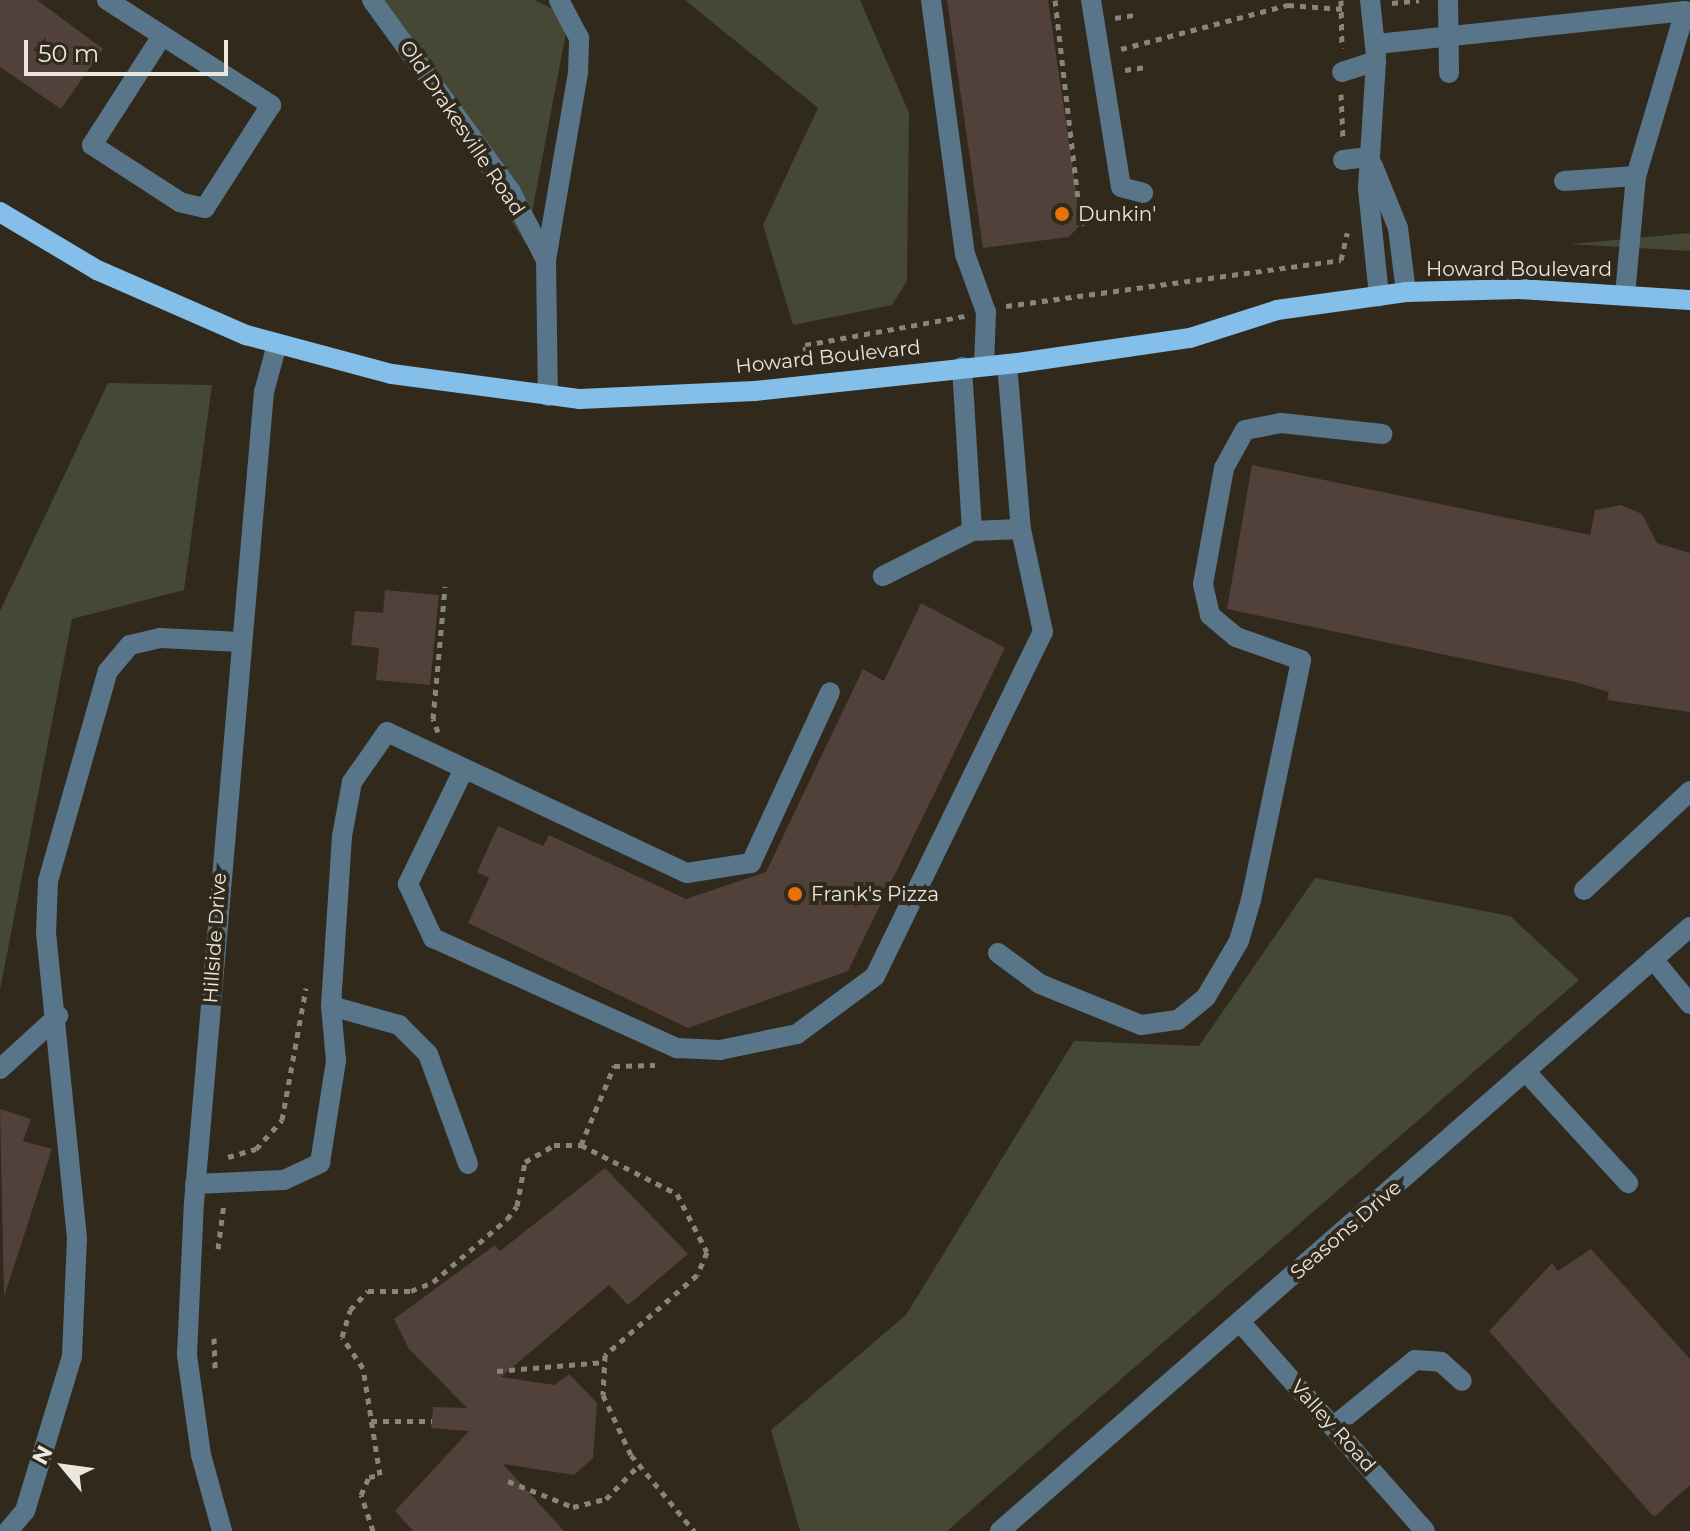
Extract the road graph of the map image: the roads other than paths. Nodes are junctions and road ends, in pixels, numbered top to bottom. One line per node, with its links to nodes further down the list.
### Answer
1 (107, 0): 9 (street)
2 (372, 0): 19 (street, Old Drakesville Road)
3 (559, 0): 19 (street, Old Drakesville Road)
4 (931, 0): 26 (street)
5 (1091, 0): 17 (street)
6 (1370, 0): 10 (street)
7 (1448, 0): 8 (street)
8 (1448, 33): 10 (street); 12 (street); 15 (street)
9 (162, 36): 9 (street)
10 (1376, 52): 11 (street); 13 (street)
11 (1342, 72)
12 (1449, 73)
13 (1369, 157): 14 (street); 20 (street); 22 (street)
14 (1343, 160)
15 (1636, 176): 16 (street); 21 (street)
16 (1564, 181)
17 (1143, 193)
18 (0, 212): 24 (main road, Howard Boulevard)
19 (546, 260): 28 (street, Old Drakesville Road)
20 (1406, 292): 21 (main road, Howard Boulevard); 22 (main road, Howard Boulevard)
21 (1625, 294): 23 (main road, Howard Boulevard)
22 (1379, 296): 25 (main road, Howard Boulevard)
23 (1690, 300)
24 (277, 344): 28 (main road, Howard Boulevard); 33 (street, Hillside Drive)
25 (1007, 364): 26 (main road, Howard Boulevard); 30 (street)
26 (984, 366): 27 (main road, Howard Boulevard)
27 (962, 367): 28 (main road, Howard Boulevard); 31 (street)
28 (548, 396)
29 (1382, 434): 39 (street)
30 (1021, 529): 31 (street); 35 (street)
31 (972, 531): 32 (street)
32 (883, 576)
33 (241, 642): 43 (street); 48 (street, Hillside Drive)
34 (830, 692): 35 (street)
35 (463, 771): 42 (street)
36 (1690, 791): 37 (street)
37 (1584, 890)
38 (1690, 927): 40 (street, Seasons Drive)
39 (998, 953)
40 (1653, 959): 41 (street); 45 (street, Seasons Drive)
41 (1690, 1004)
42 (331, 1006): 46 (street); 48 (street)
43 (58, 1016): 44 (street); 52 (street)
44 (0, 1069)
45 (1526, 1072): 47 (street); 49 (street, Seasons Drive)
46 (468, 1164)
47 (1628, 1183)
48 (195, 1184): 53 (street, Hillside Drive)
49 (1240, 1322): 51 (street, Valley Road); 54 (street, Seasons Drive)
50 (1462, 1381): 51 (street)
51 (1334, 1426): 55 (street, Valley Road)
52 (8, 1531)
53 (222, 1531)
54 (1000, 1531)
55 (1425, 1531)

